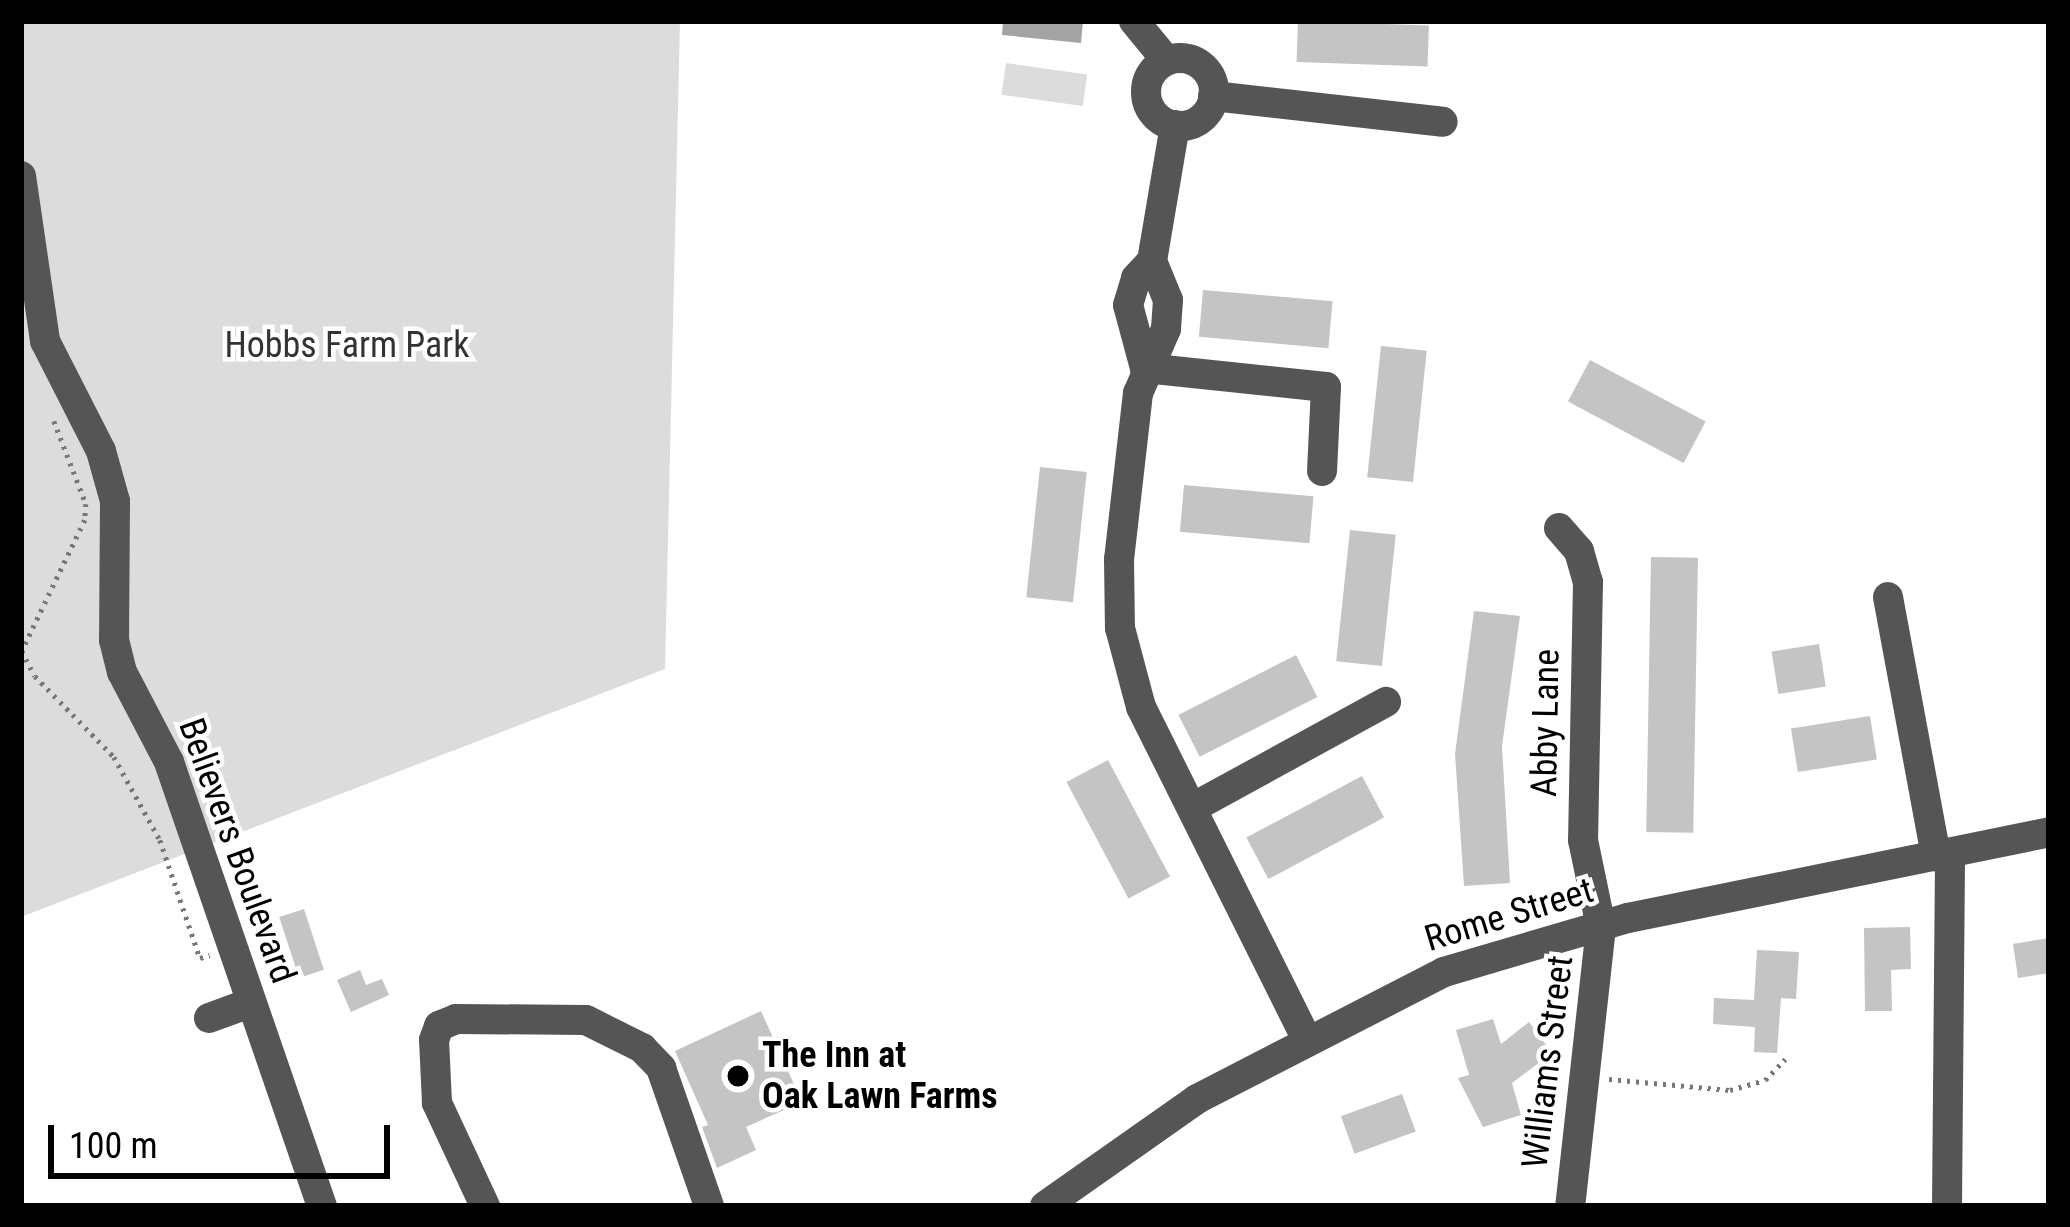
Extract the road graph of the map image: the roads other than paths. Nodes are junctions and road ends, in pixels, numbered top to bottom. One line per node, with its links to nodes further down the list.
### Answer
1 (1134, 21): 2 (street)
2 (1166, 60): 3 (street); 5 (street)
3 (1213, 97): 4 (street); 5 (street)
4 (1443, 122)
5 (1175, 125): 7 (street)
6 (21, 176): 16 (street, Believers Boulevard)
7 (1145, 368): 8 (street); 12 (street)
8 (1322, 470)
9 (1559, 528): 15 (street, Abby Lane)
10 (1888, 596): 14 (street)
11 (1386, 702): 12 (street)
12 (1194, 807): 18 (street)
13 (2049, 832): 14 (street, Rome Street)
14 (1943, 856): 15 (street, Rome Street); 24 (street)
15 (1601, 927): 18 (street, Rome Street); 23 (street, Williams Street)
16 (250, 1003): 17 (street); 19 (street, Believers Boulevard)
17 (209, 1018)
18 (1306, 1038): 22 (street, Rome Street)
19 (322, 1206)
20 (485, 1206): 21 (street)
21 (709, 1206)
22 (1045, 1206)
23 (1570, 1206)
24 (1947, 1206)

